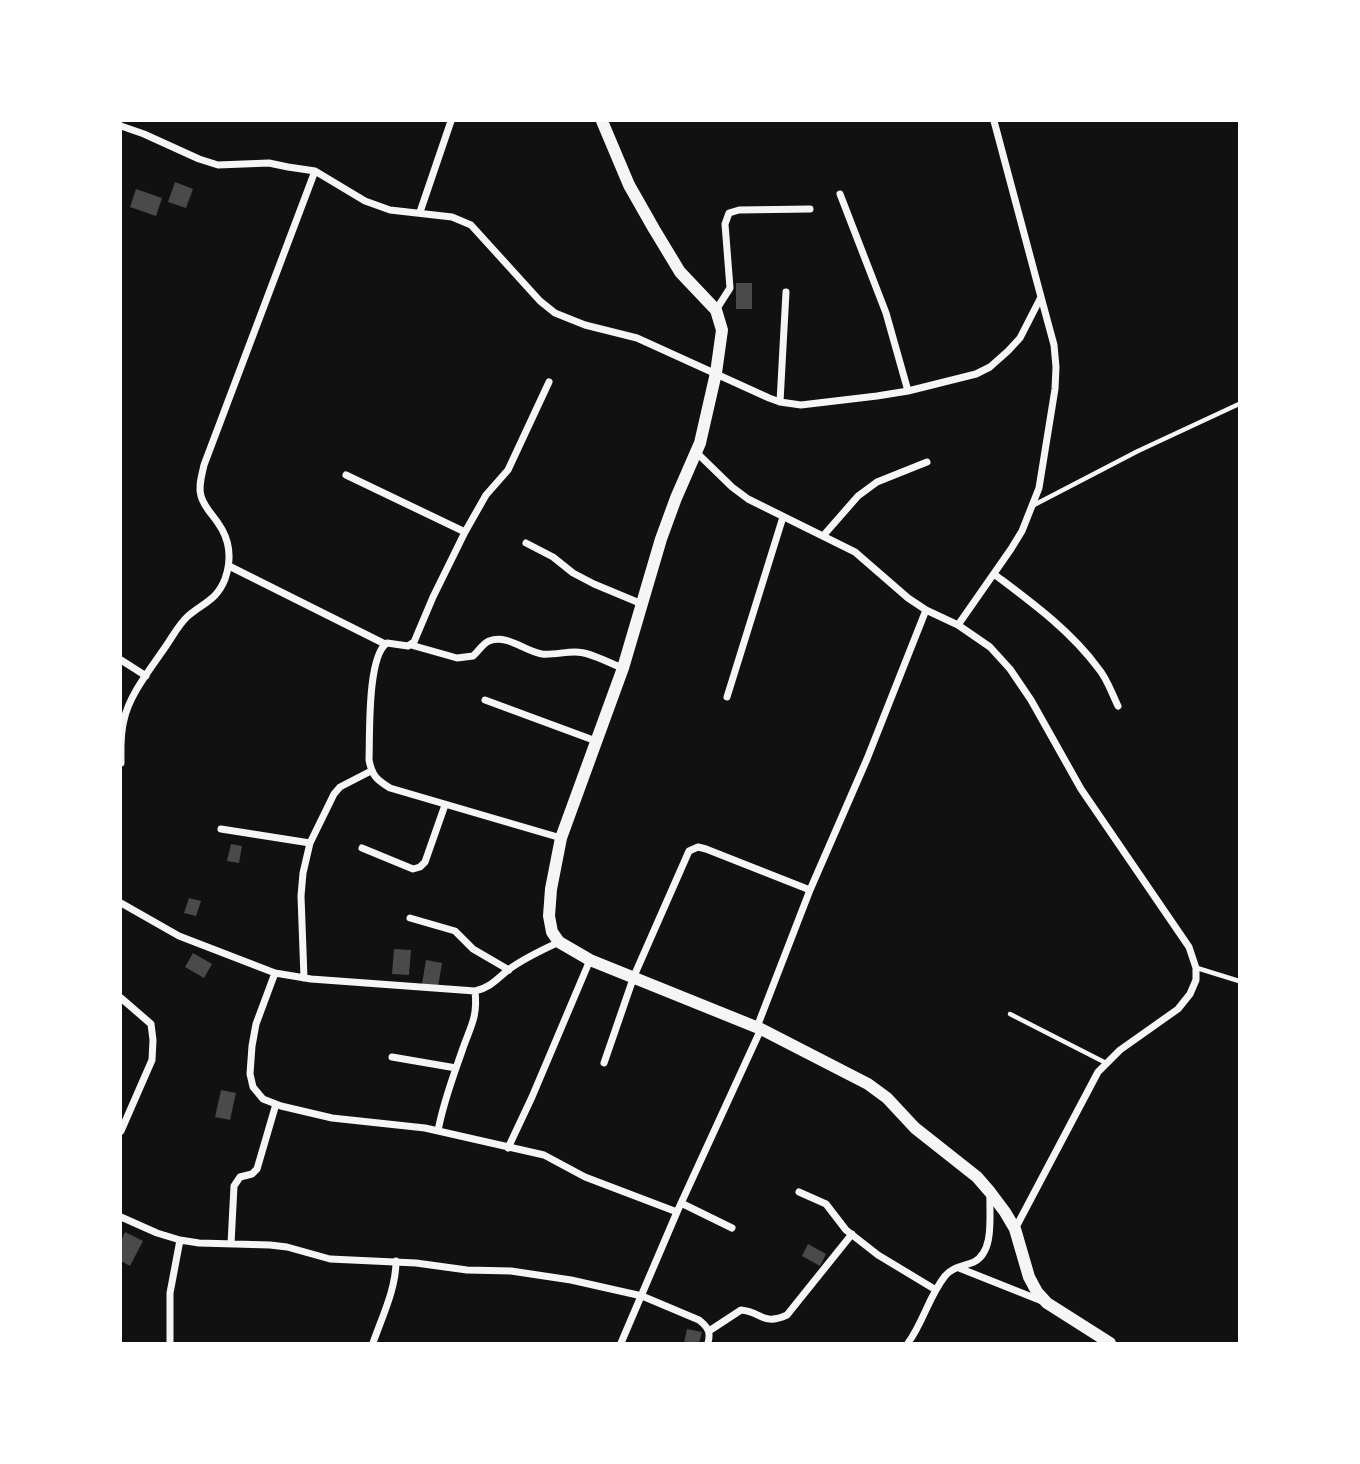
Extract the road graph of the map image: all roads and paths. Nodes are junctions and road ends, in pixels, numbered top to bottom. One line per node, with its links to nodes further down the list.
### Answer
1 (451, 121): 8 (street)
2 (602, 121): 11 (main road)
3 (995, 121): 10 (street)
4 (121, 126): 5 (street)
5 (314, 171): 8 (street); 25 (street)
6 (840, 194): 14 (street)
7 (810, 209): 11 (street)
8 (421, 212): 12 (street)
9 (786, 292): 15 (street)
10 (1041, 297): 14 (street); 20 (street)
11 (716, 310): 12 (main road)
12 (716, 373): 15 (street); 17 (main road)
13 (550, 382): 22 (street)
14 (908, 391): 15 (street)
15 (780, 402)
16 (1239, 404): 20 (lane)
17 (696, 452): 21 (street); 27 (main road)
18 (927, 462): 23 (street)
19 (346, 475): 22 (street)
20 (1033, 505): 26 (street)
21 (783, 517): 23 (street); 35 (street)
22 (466, 532): 31 (street)
23 (823, 536): 28 (street)
24 (526, 543): 27 (street)
25 (229, 566): 30 (street); 34 (street)
26 (994, 574): 29 (street); 37 (street)
27 (642, 604): 33 (main road)
28 (926, 610): 29 (street); 47 (street)
29 (958, 625): 52 (street)
30 (385, 644): 31 (street); 41 (street)
31 (411, 645): 33 (street)
32 (121, 660): 34 (street)
33 (623, 668): 39 (main road)
34 (146, 676): 38 (street)
35 (726, 697)
36 (485, 701): 39 (street)
37 (1118, 706)
38 (122, 717): 40 (street)
39 (596, 741): 44 (main road)
40 (121, 763)
41 (371, 771): 42 (street); 45 (street)
42 (445, 805): 44 (street); 46 (street)
43 (221, 829): 45 (street)
44 (561, 838): 50 (main road)
45 (310, 843): 56 (street)
46 (362, 848)
47 (810, 890): 55 (street); 61 (street)
48 (121, 903): 54 (street)
49 (410, 918): 53 (street)
50 (559, 942): 51 (main road); 53 (street)
51 (590, 960): 55 (main road); 69 (street)
52 (1196, 968): 57 (lane); 64 (street)
53 (509, 970): 58 (street)
54 (275, 973): 56 (street); 66 (street)
55 (634, 976): 61 (main road); 63 (street)
56 (304, 978): 58 (street)
57 (1239, 981)
58 (475, 991): 65 (street)
59 (121, 998): 67 (street)
60 (1010, 1014): 64 (lane)
61 (759, 1028): 71 (main road); 72 (street)
62 (392, 1057): 65 (street)
63 (604, 1063)
64 (1106, 1063): 76 (street)
65 (456, 1069): 68 (street)
66 (276, 1104): 68 (street); 79 (street)
67 (121, 1131)
68 (439, 1132): 69 (street)
69 (508, 1148): 73 (street)
70 (799, 1192): 77 (street)
71 (990, 1192): 76 (main road); 81 (street)
72 (681, 1203): 73 (street); 75 (street)
73 (677, 1212): 83 (street)
74 (121, 1217): 78 (street)
75 (732, 1228)
76 (1015, 1228): 84 (main road)
77 (852, 1234): 82 (street); 85 (street)
78 (180, 1240): 79 (street); 86 (street)
79 (231, 1244): 80 (street)
80 (396, 1261): 83 (street); 87 (street)
81 (958, 1267): 82 (street); 84 (street)
82 (936, 1290): 90 (street)
83 (642, 1296): 85 (street); 88 (street)
84 (1047, 1303): 91 (main road)
85 (709, 1331): 89 (street)
86 (170, 1343)
87 (373, 1343)
88 (621, 1343)
89 (708, 1343)
90 (908, 1343)
91 (1110, 1343)

